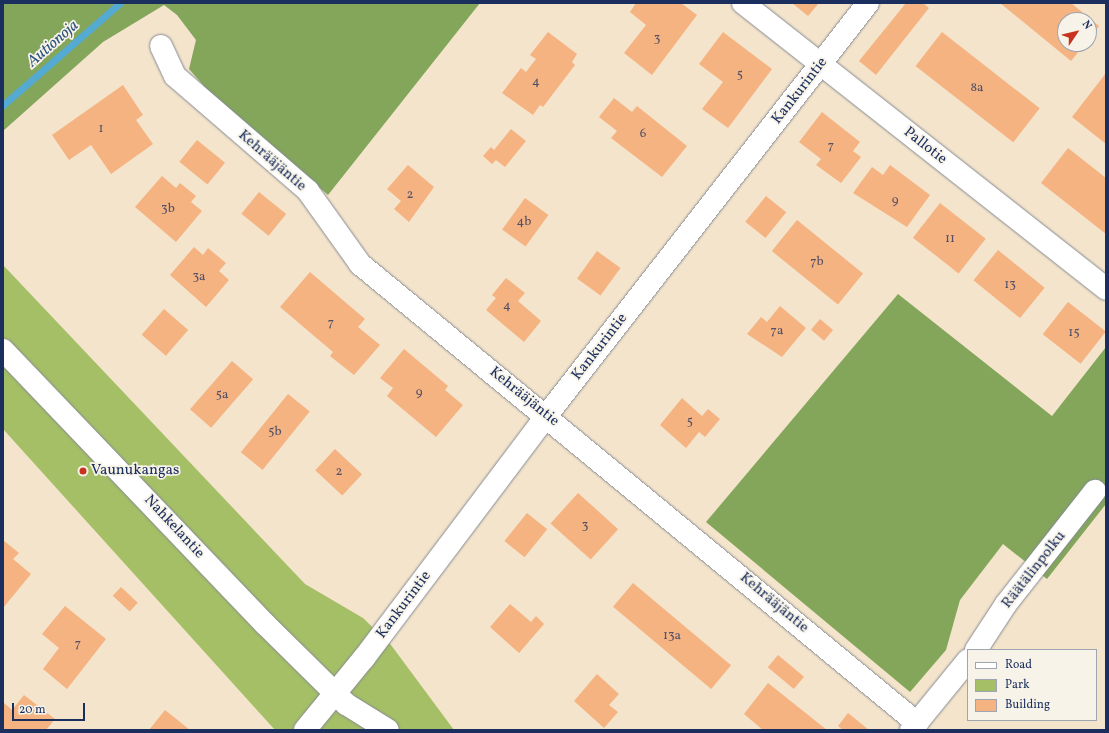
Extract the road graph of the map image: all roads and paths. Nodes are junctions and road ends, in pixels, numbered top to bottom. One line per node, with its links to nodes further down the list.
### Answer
1 (743, 3): 4 (street, Pallotie)
2 (868, 3): 4 (street, Kankurintie)
3 (161, 46): 7 (street, Kehrääjäntie)
4 (821, 64): 5 (street, Pallotie); 7 (street, Kankurintie)
5 (1106, 289)
6 (3, 350): 11 (street, Nahkelantie)
7 (547, 415): 11 (street, Kankurintie); 12 (street, Kehrääjäntie)
8 (1095, 492): 9 (street, Räätälinpolku)
9 (977, 649)
10 (967, 661): 12 (street)
11 (341, 698): 13 (street, Kankurintie); 14 (street, Nahkelantie); 15 (street, Nahkelantie)
12 (914, 726)
13 (305, 730)
14 (360, 730)
15 (388, 730)

